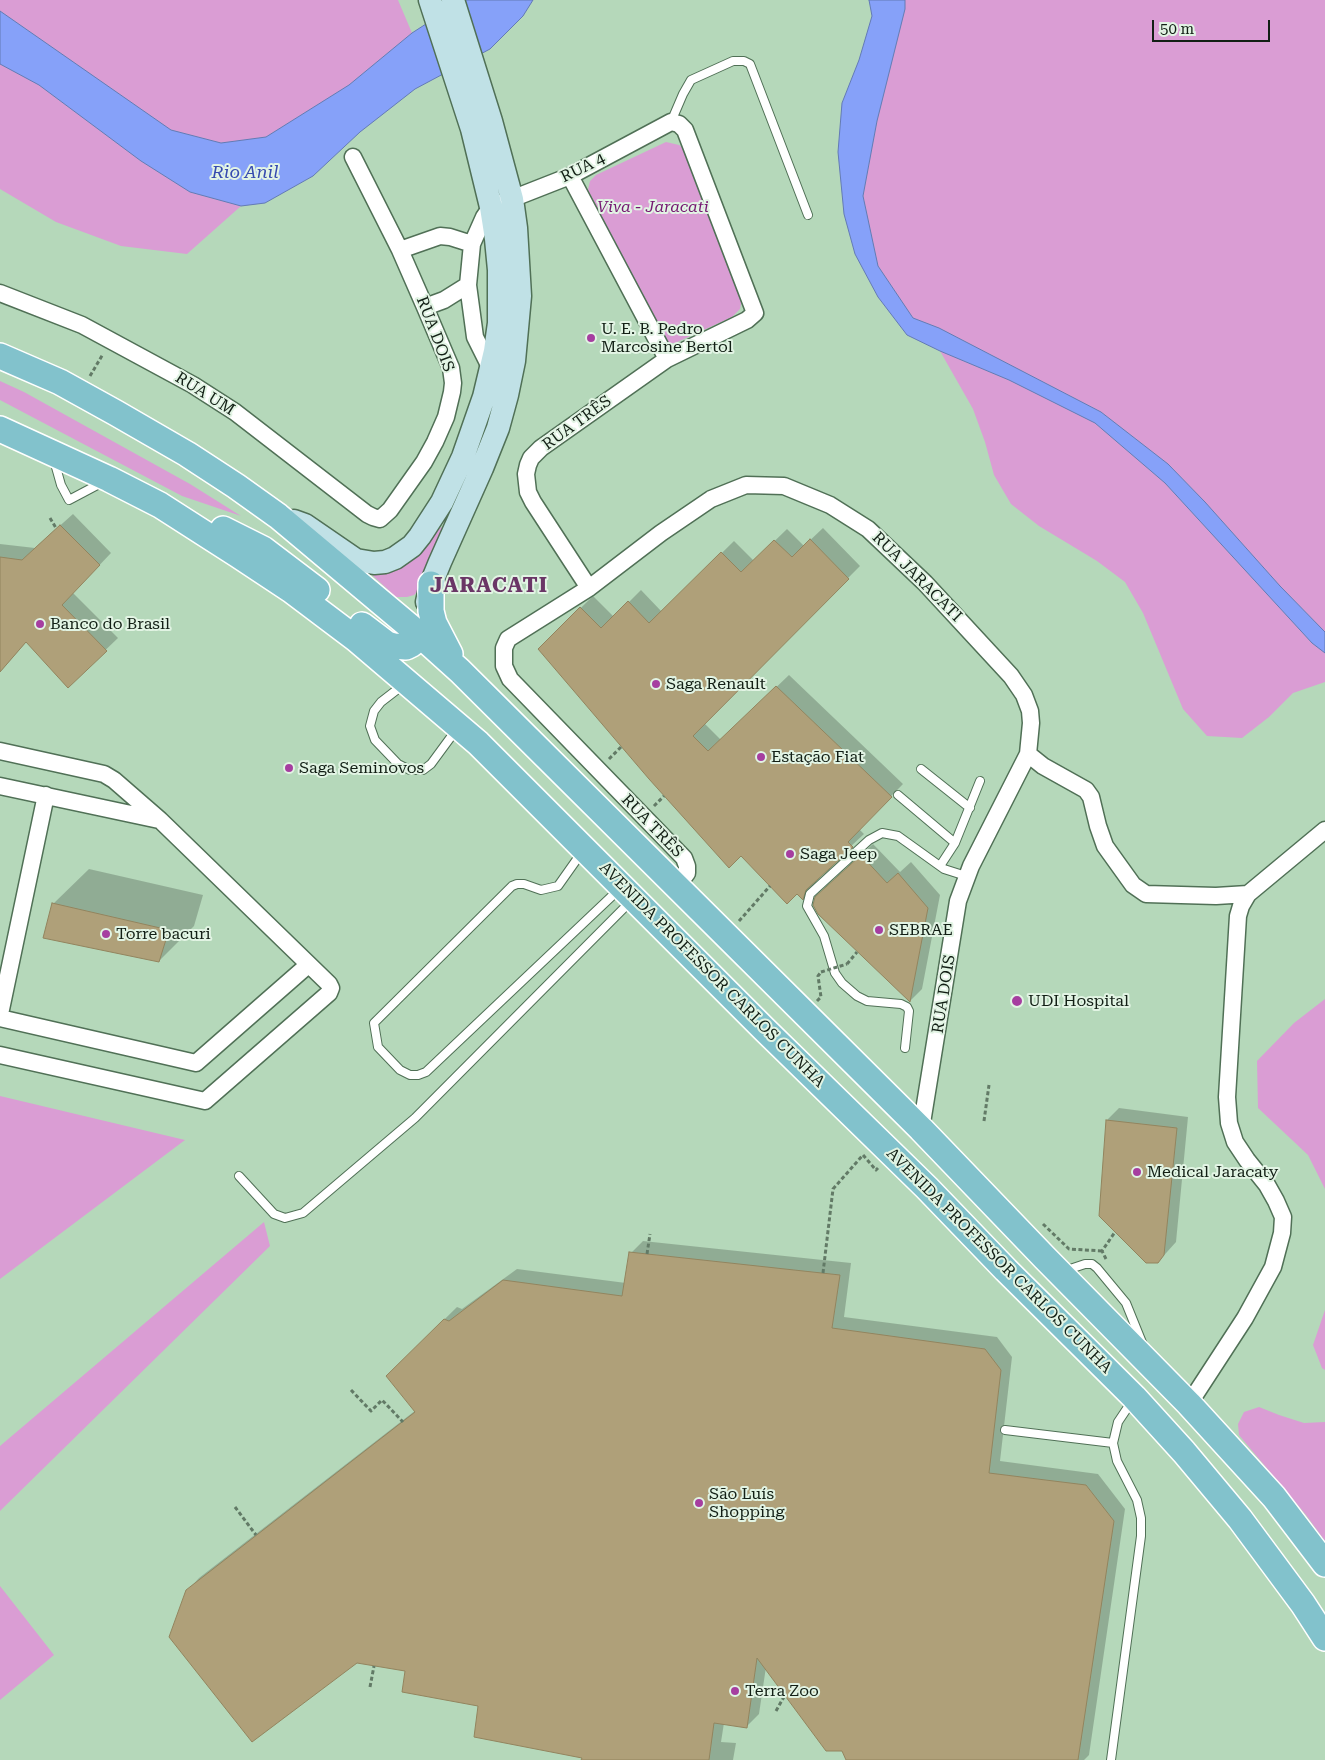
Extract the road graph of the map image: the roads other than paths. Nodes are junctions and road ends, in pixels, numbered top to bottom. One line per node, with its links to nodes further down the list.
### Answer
1 (430, 0): 4 (main road)
2 (453, 0): 4 (main road)
3 (671, 122): 6 (street, RUA 4); 8 (lane); 15 (street, RUA TRÊS)
4 (482, 125): 7 (main road)
5 (353, 157): 10 (street, RUA DOIS)
6 (570, 176): 7 (street, RUA 4); 15 (street)
7 (502, 203): 9 (street); 16 (main road); 23 (main road)
8 (808, 215)
9 (472, 244): 10 (street); 11 (street)
10 (400, 250): 13 (street, RUA DOIS)
11 (468, 285): 13 (street); 16 (street)
12 (0, 293): 21 (street, RUA UM)
13 (425, 307): 21 (street, RUA DOIS)
14 (0, 356): 22 (main road, AVENIDA PROFESSOR CARLOS CUNHA)
15 (667, 359): 24 (street, RUA TRÊS)
16 (491, 369): 22 (main road)
17 (0, 429): 18 (main road, AVENIDA PROFESSOR CARLOS CUNHA)
18 (52, 453): 19 (main road, AVENIDA PROFESSOR CARLOS CUNHA); 19 (lane)
19 (109, 479): 20 (main road, AVENIDA PROFESSOR CARLOS CUNHA)
20 (160, 505): 25 (main road); 28 (main road, AVENIDA PROFESSOR CARLOS CUNHA)
21 (390, 510)
22 (278, 516): 25 (main road, AVENIDA PROFESSOR CARLOS CUNHA)
23 (431, 584): 25 (main road); 27 (main road)
24 (589, 588): 26 (street, RUA JARACATI); 32 (street, RUA JARACATI)
25 (420, 634): 27 (main road, AVENIDA PROFESSOR CARLOS CUNHA)
26 (504, 666): 30 (street, RUA TRÊS)
27 (460, 671): 33 (main road, AVENIDA PROFESSOR CARLOS CUNHA)
28 (406, 682): 29 (main road, AVENIDA PROFESSOR CARLOS CUNHA); 29 (lane)
29 (459, 727): 43 (main road, AVENIDA PROFESSOR CARLOS CUNHA)
30 (578, 749): 33 (street); 46 (street, RUA TRÊS)
31 (0, 751): 40 (street)
32 (1028, 754): 45 (street, RUA DOIS); 47 (street)
33 (559, 769): 46 (main road, AVENIDA PROFESSOR CARLOS CUNHA)
34 (921, 769): 39 (lane)
35 (980, 781): 39 (lane)
36 (0, 786): 37 (street)
37 (46, 795): 40 (street); 51 (street)
38 (898, 795): 42 (lane)
39 (970, 808): 42 (lane)
40 (160, 820): 50 (street)
41 (1325, 830): 47 (street)
42 (956, 843): 44 (lane)
43 (584, 848): 48 (lane); 57 (main road, AVENIDA PROFESSOR CARLOS CUNHA)
44 (940, 866): 45 (lane); 53 (lane)
45 (966, 876): 55 (street, RUA DOIS)
46 (677, 886): 55 (main road, AVENIDA PROFESSOR CARLOS CUNHA)
47 (1248, 894): 58 (street)
48 (612, 896)
49 (623, 909): 56 (lane)
50 (308, 965): 52 (street); 54 (street)
51 (0, 1014)
52 (0, 1018)
53 (904, 1048)
54 (0, 1055)
55 (921, 1129): 58 (main road, AVENIDA PROFESSOR CARLOS CUNHA)
56 (238, 1176)
57 (1134, 1397): 60 (lane); 62 (main road, AVENIDA PROFESSOR CARLOS CUNHA)
58 (1189, 1404): 61 (main road, AVENIDA PROFESSOR CARLOS CUNHA)
59 (1005, 1430): 60 (lane)
60 (1113, 1443): 63 (lane)
61 (1325, 1564)
62 (1325, 1638)
63 (1110, 1760)

